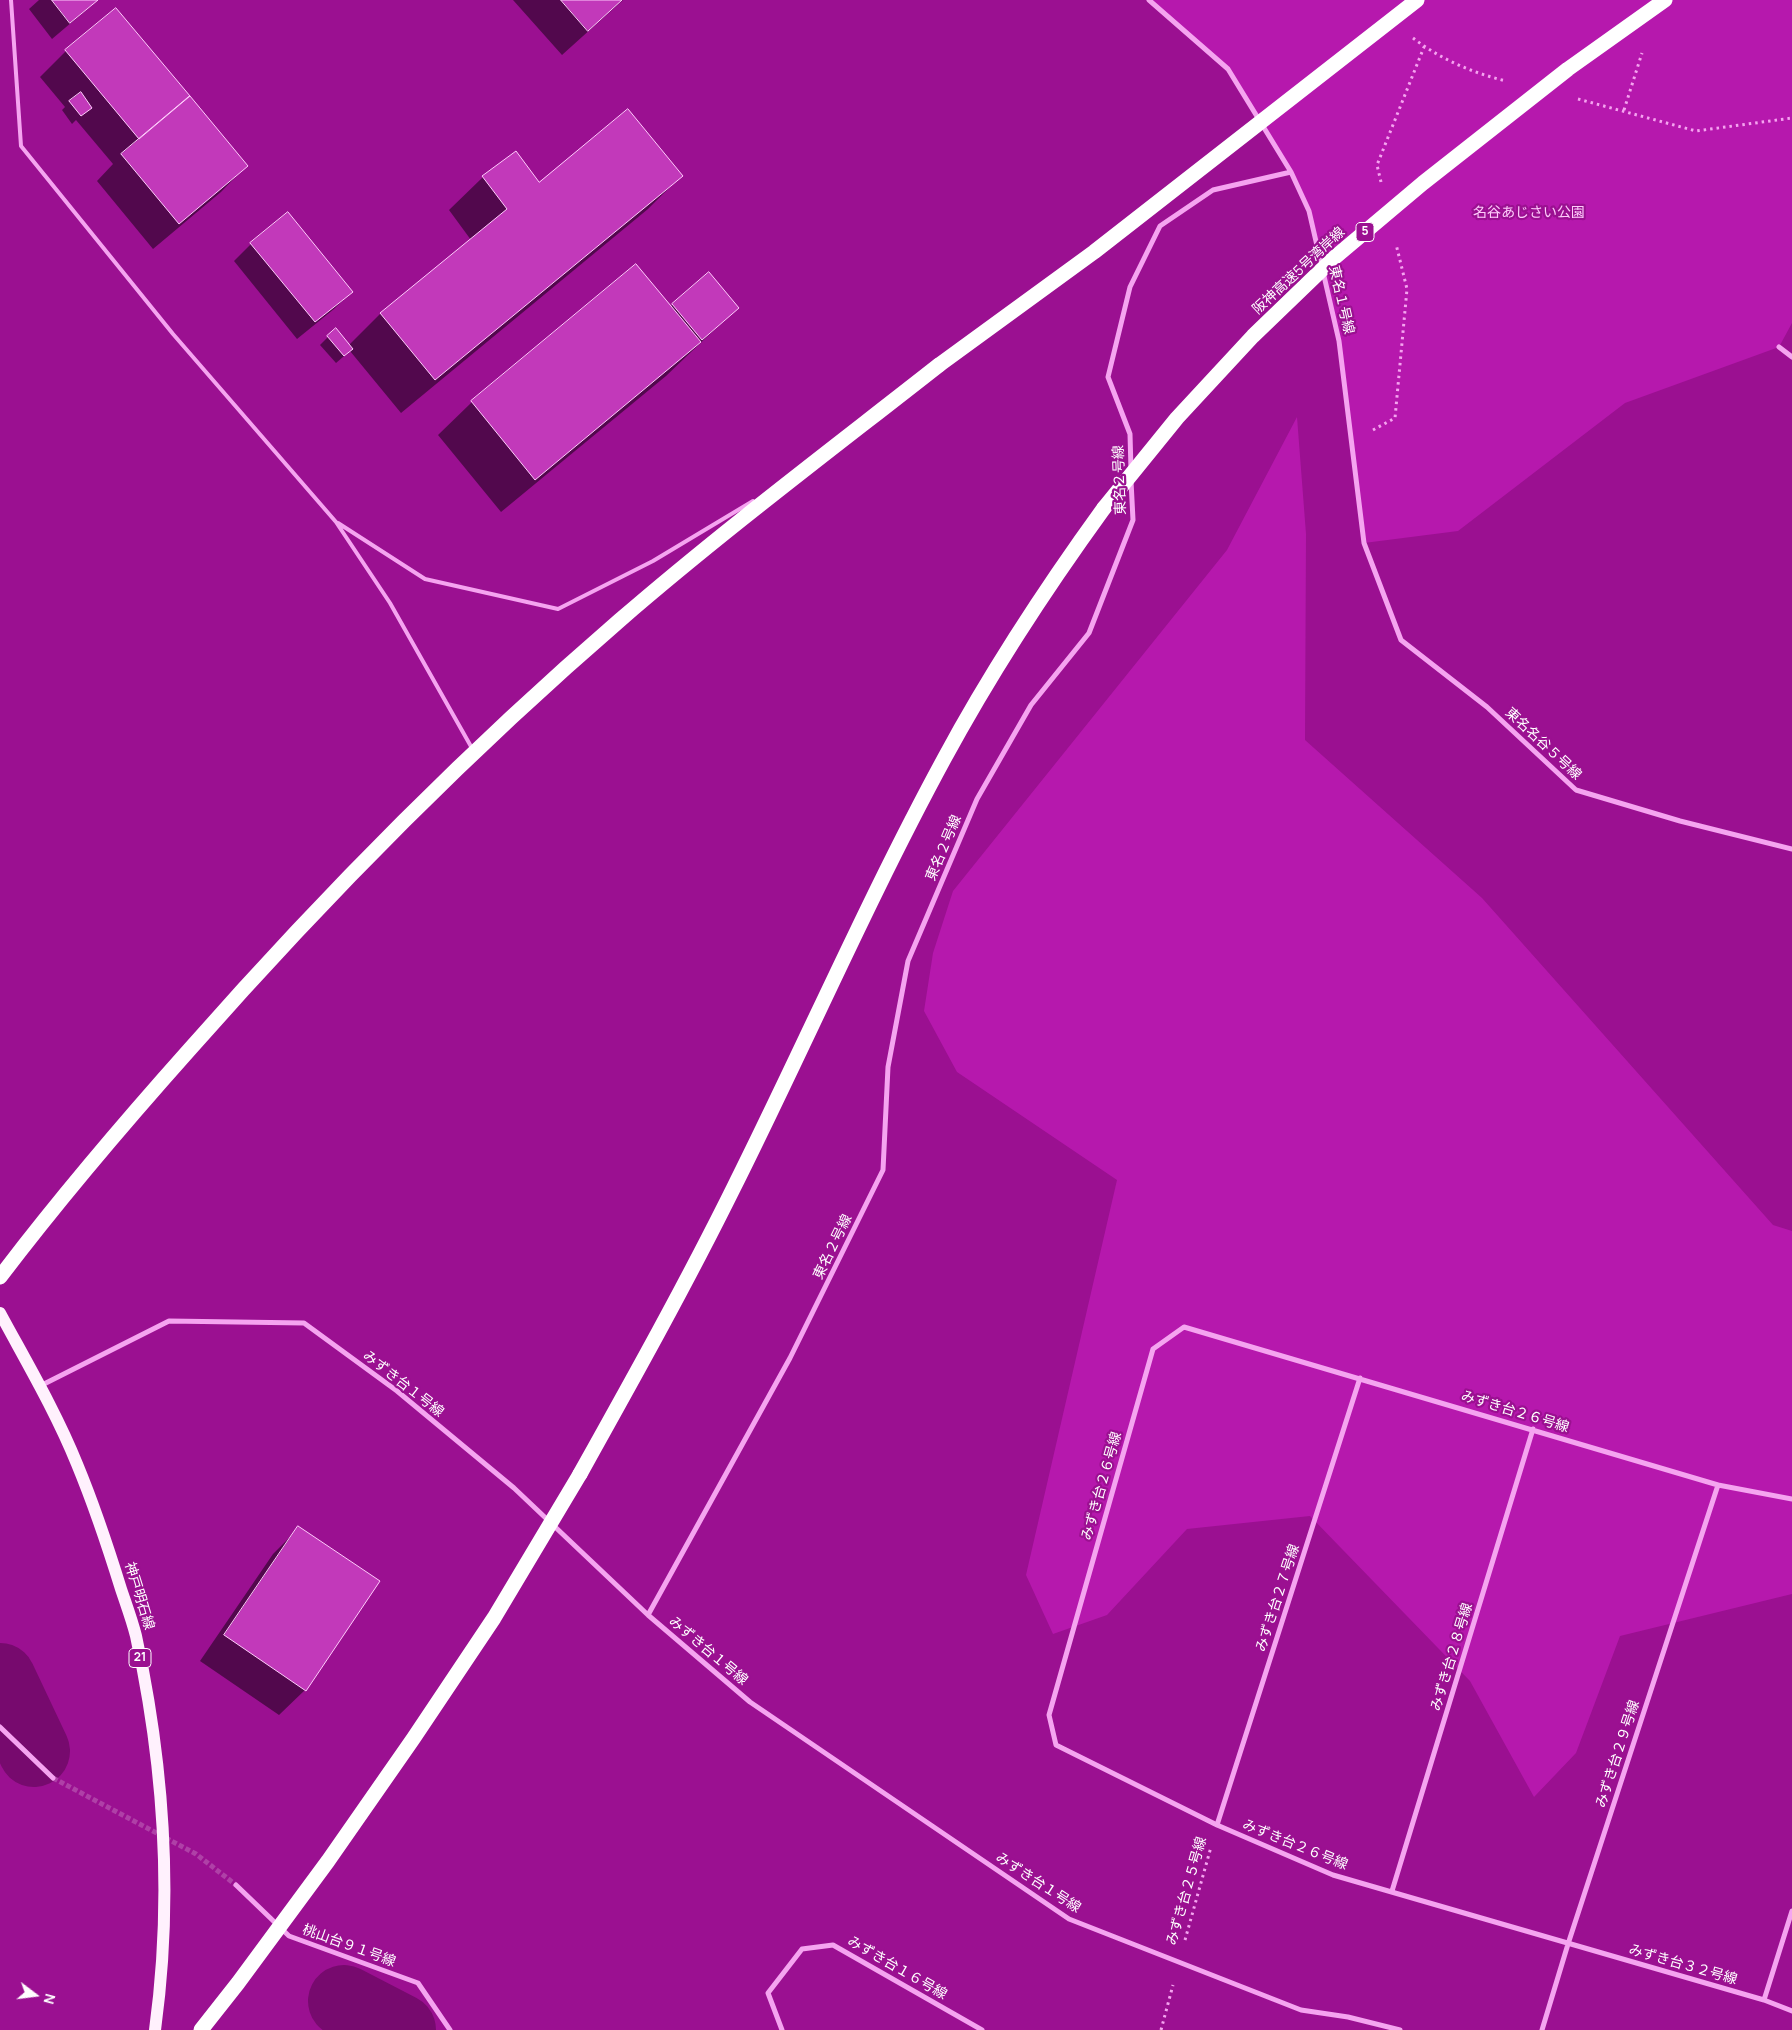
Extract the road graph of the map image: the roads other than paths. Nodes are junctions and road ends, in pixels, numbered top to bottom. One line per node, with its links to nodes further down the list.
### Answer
1 (11, 0): 11 (lane)
2 (1149, 0): 5 (street, 東名１号線)
3 (1417, 0): 8 (highway, bridge)
4 (1665, 0): 33 (highway, 阪神高速5号湾岸線 / 5, bridge)
5 (1291, 172): 12 (street, 東名１号線); 22 (street, 東名２号線)
6 (1779, 347): 7 (street)
7 (1792, 358)
8 (797, 475): 9 (lane); 13 (highway)
9 (763, 495)
10 (755, 500): 11 (lane)
11 (336, 522): 13 (lane)
12 (1364, 543): 14 (street, 東名名谷５号線)
13 (474, 751): 15 (highway)
14 (1792, 849)
15 (0, 1277)
16 (0, 1313): 18 (main road, 神戸明石線 / 21)
17 (1360, 1378): 19 (street, みずき台２６号線); 25 (street, みずき台２７号線); 25 (street, みずき台２６号線)
18 (40, 1386): 22 (street, みずき台１号線); 32 (main road, 神戸明石線 / 21)
19 (1533, 1429): 20 (street, みずき台２６号線); 27 (street, みずき台２８号線)
20 (1718, 1485): 21 (street, みずき台２６号線); 29 (street, みずき台２９号線)
21 (1792, 1498)
22 (648, 1615): 37 (street, みずき台１号線)
23 (0, 1727): 24 (street)
24 (53, 1778)
25 (1217, 1825): 27 (street, みずき台２６号線)
26 (236, 1884): 34 (street, 桃山台９１号線)
27 (1392, 1891): 29 (street, みずき台２６号線)
28 (1792, 1911): 30 (street)
29 (1568, 1944): 30 (street, みずき台３２号線); 38 (street, みずき台２９号線)
30 (1764, 2000): 31 (street, みずき台３２号線)
31 (1792, 2010)
32 (156, 2030)
33 (201, 2030)
34 (450, 2030)
35 (782, 2030): 36 (street, みずき台１６号線)
36 (982, 2030)
37 (1400, 2030)
38 (1542, 2030)

